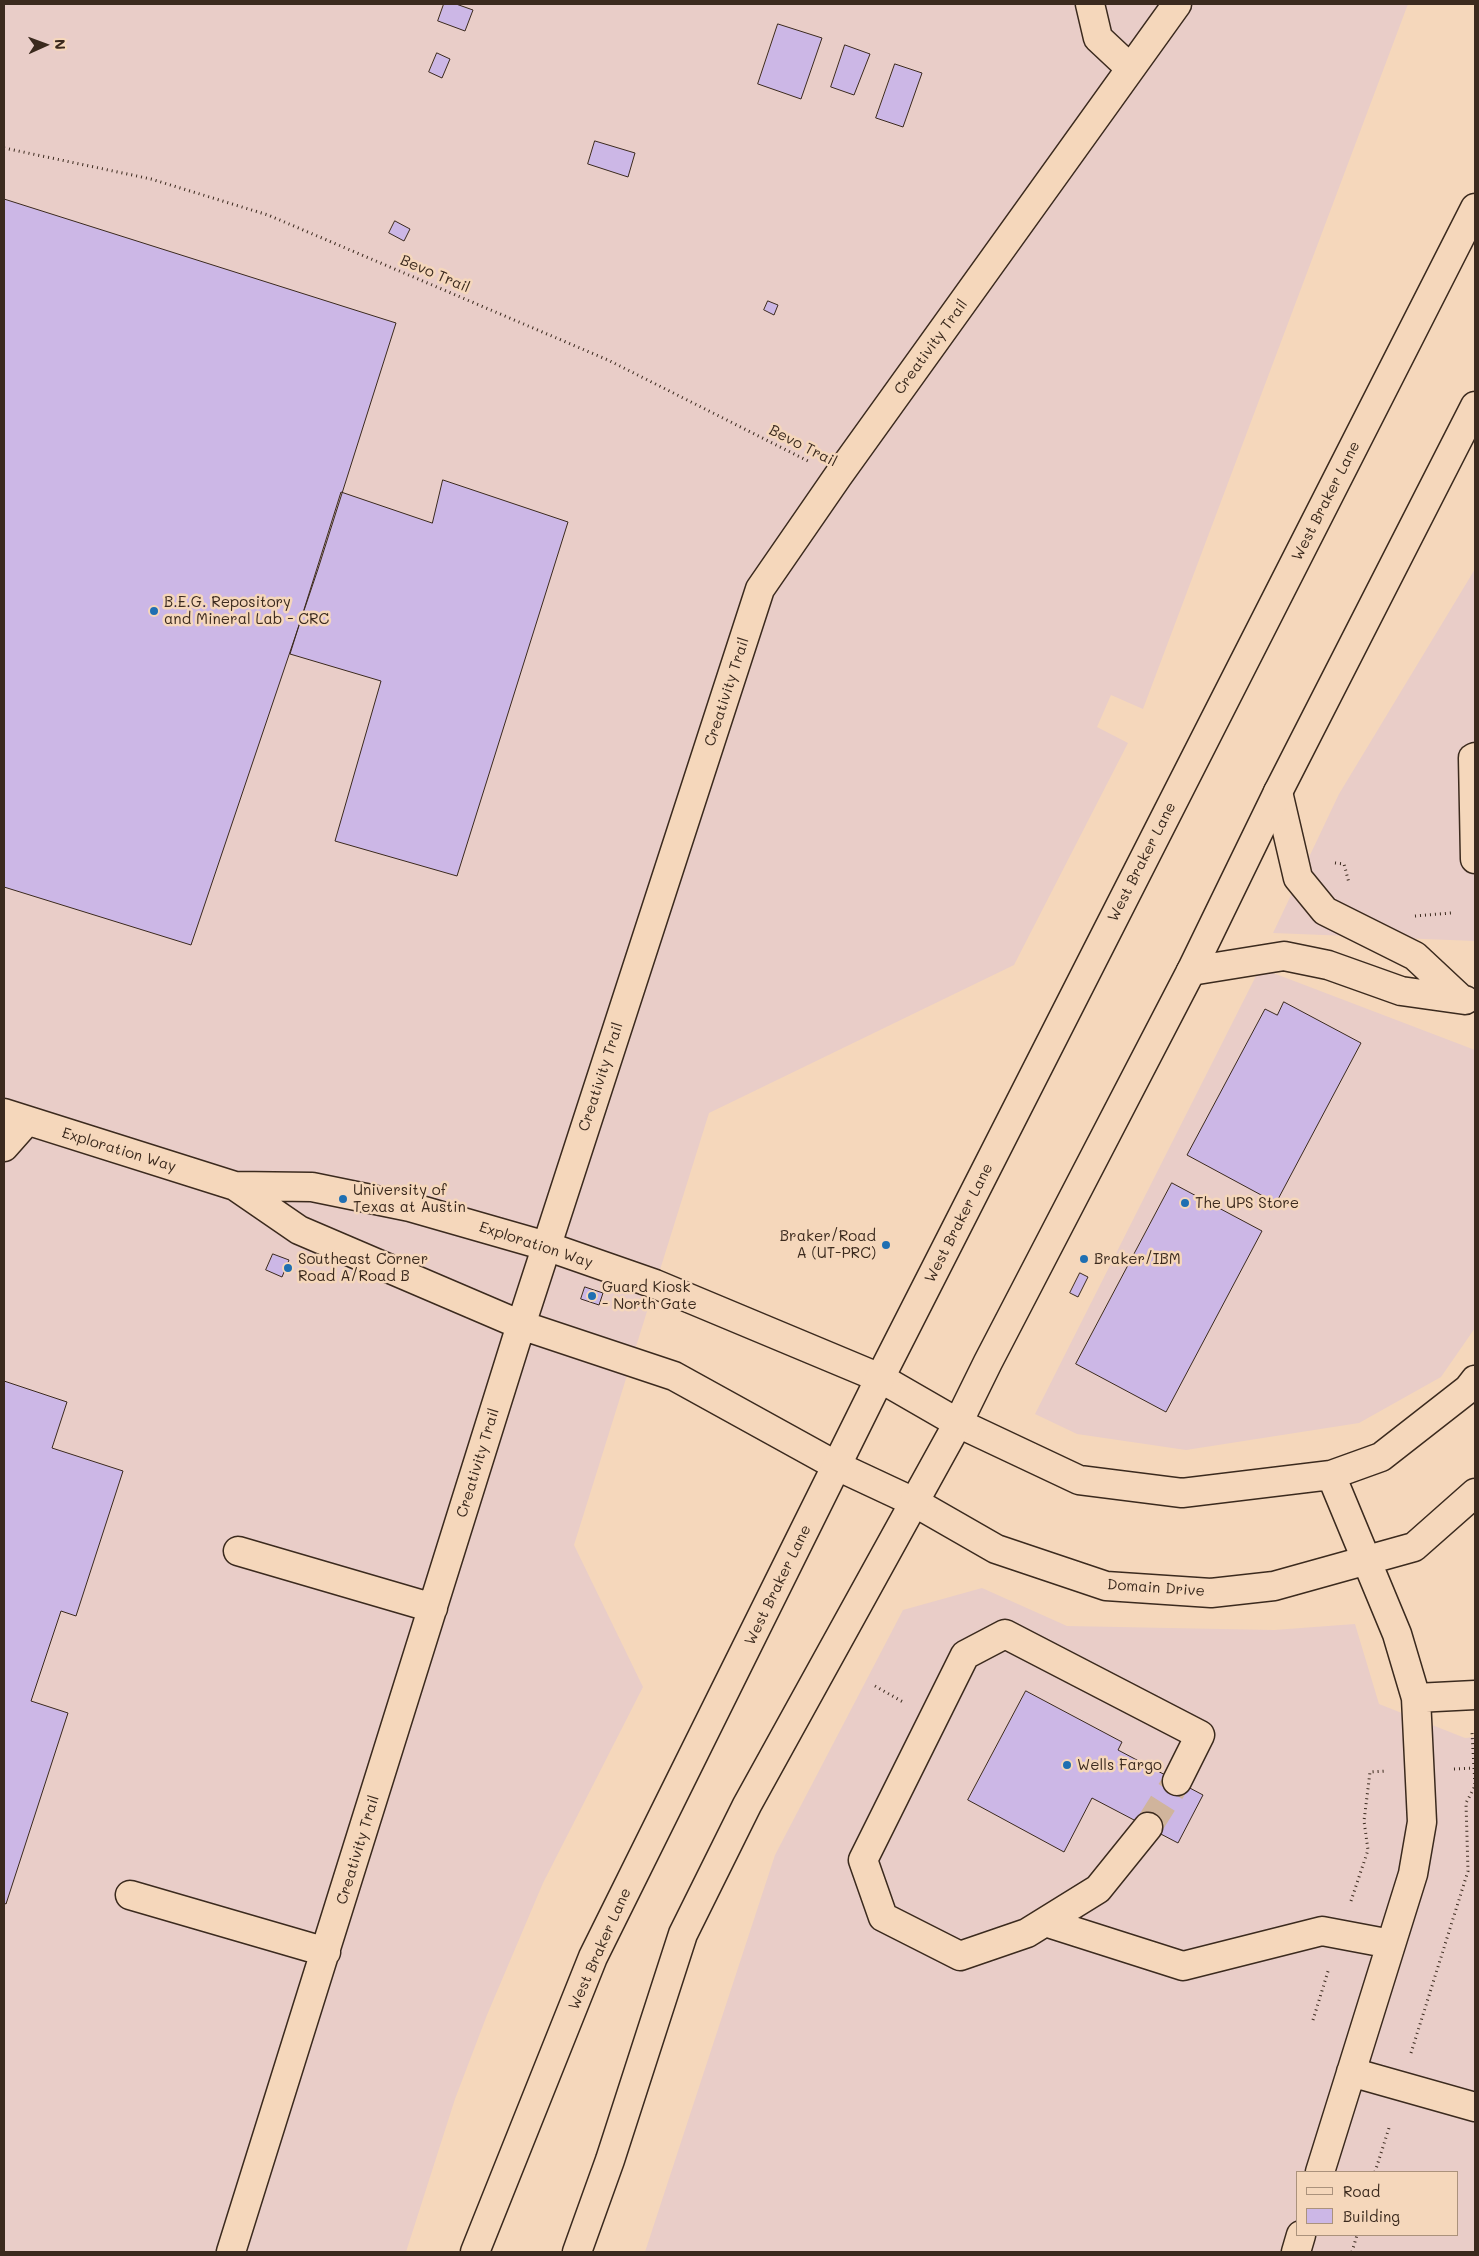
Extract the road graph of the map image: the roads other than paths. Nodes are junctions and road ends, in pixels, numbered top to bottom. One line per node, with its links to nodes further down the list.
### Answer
1 (1090, 4): 3 (street)
2 (1176, 4): 3 (street, Creativity Trail)
3 (1130, 68): 14 (street, Creativity Trail)
4 (1475, 208): 16 (street, West Braker Lane)
5 (1475, 406): 7 (street)
6 (1475, 757): 8 (street)
7 (1278, 792): 9 (street); 10 (street)
8 (1475, 859)
9 (1191, 971): 10 (street); 18 (street)
10 (1468, 1001)
11 (16, 1117): 12 (street); 13 (street, Exploration Way)
12 (4, 1147)
13 (235, 1186): 14 (street, Exploration Way); 15 (street, Exploration Way)
14 (546, 1246): 15 (street, Creativity Trail); 16 (street, Exploration Way)
15 (521, 1325): 19 (street, Exploration Way); 25 (street, Creativity Trail)
16 (880, 1378): 18 (street); 19 (street, West Braker Lane)
17 (1475, 1380): 20 (street)
18 (958, 1423): 20 (street); 22 (street)
19 (836, 1466): 22 (street, Domain Drive); 39 (street, West Braker Lane)
20 (1331, 1475): 24 (street)
21 (1475, 1493): 24 (street, Domain Drive)
22 (914, 1502): 24 (street, Domain Drive); 40 (street)
23 (238, 1551): 25 (street)
24 (1366, 1560): 27 (street)
25 (433, 1608): 33 (street, Creativity Trail)
26 (1475, 1694): 27 (street)
27 (1416, 1698): 32 (street)
28 (1177, 1781): 31 (street)
29 (1148, 1827): 31 (street)
30 (130, 1894): 33 (street)
31 (1045, 1922): 32 (street)
32 (1391, 1944): 34 (street)
33 (326, 1952): 38 (street, Creativity Trail)
34 (1351, 2072): 35 (street); 36 (street)
35 (1475, 2107)
36 (1320, 2171)
37 (1301, 2236): 41 (street)
38 (231, 2252)
39 (475, 2252)
40 (577, 2252)
41 (1296, 2252)

